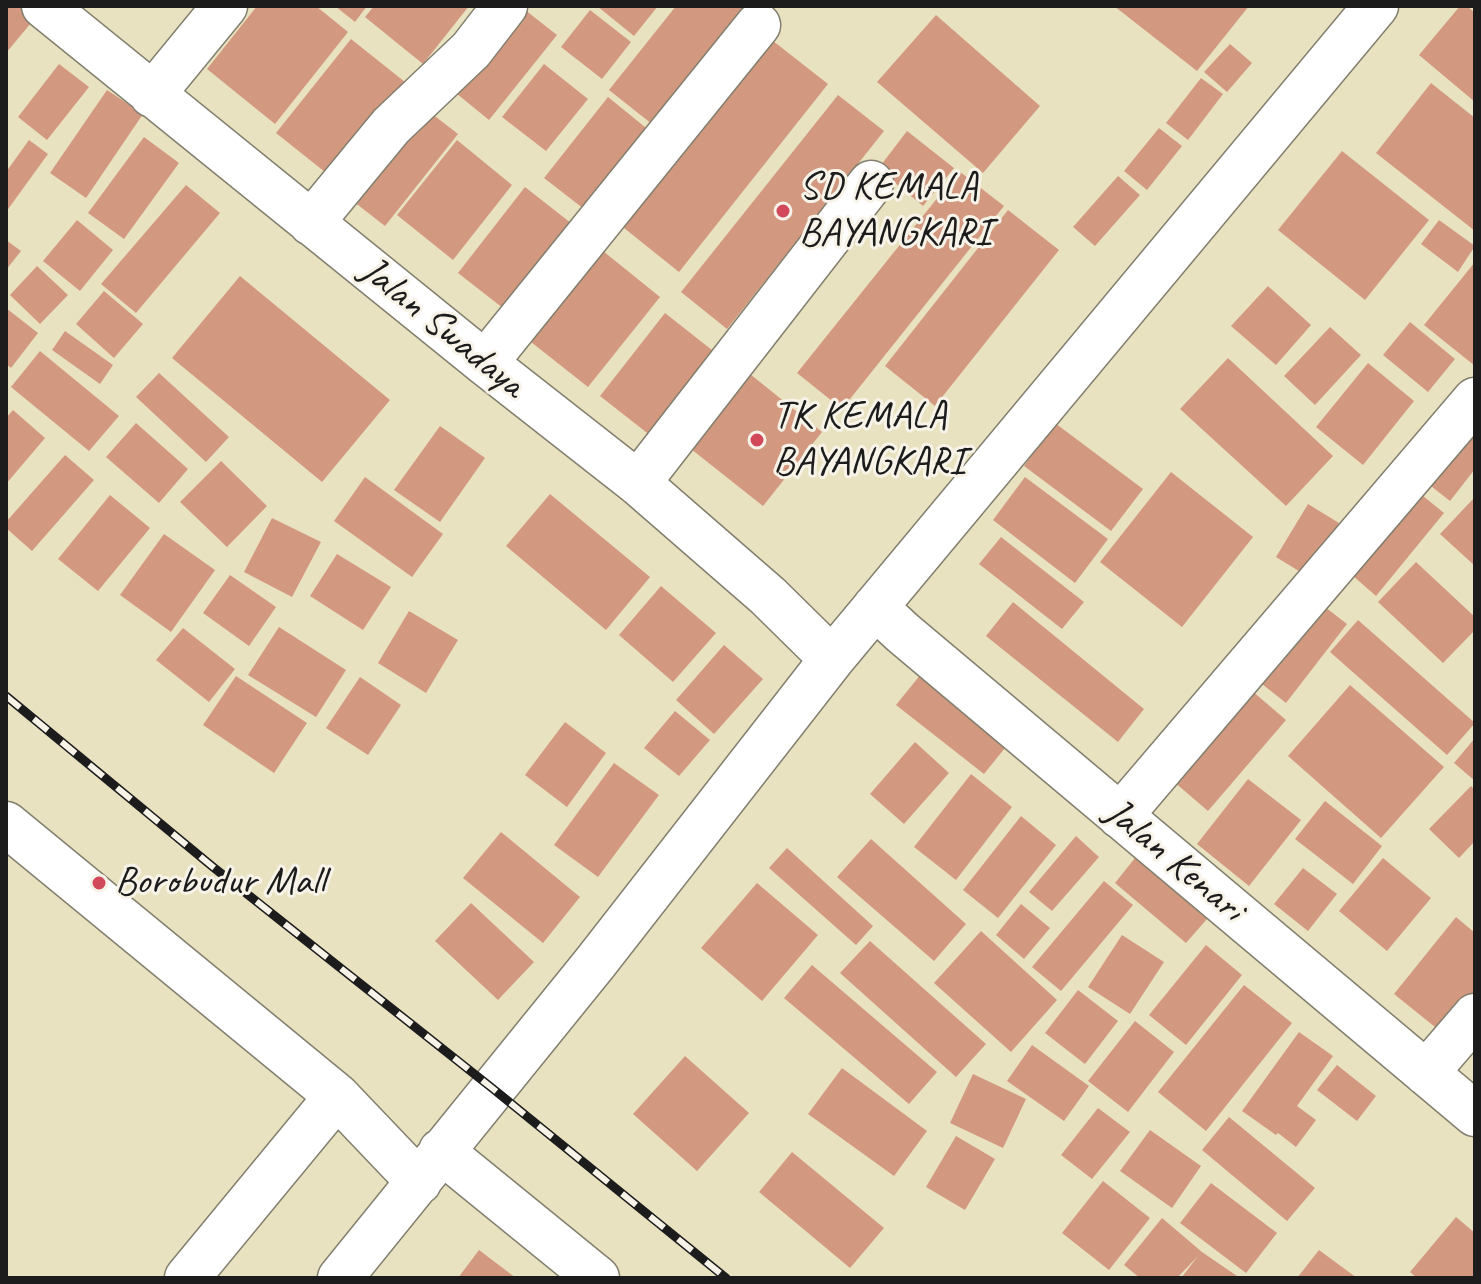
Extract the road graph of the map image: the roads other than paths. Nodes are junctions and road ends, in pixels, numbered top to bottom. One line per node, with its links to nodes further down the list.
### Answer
1 (44, 6): 6 (street, Jalan Swadaya)
2 (225, 6): 6 (street)
3 (505, 6): 8 (street)
4 (1376, 6): 12 (street)
5 (758, 25): 9 (street)
6 (152, 95): 8 (street, Jalan Swadaya)
7 (871, 183): 11 (street)
8 (311, 223): 9 (street, Jalan Swadaya)
9 (485, 363): 11 (street, Jalan Swadaya)
10 (1475, 400): 14 (street)
11 (638, 483): 13 (street, Jalan Swadaya)
12 (875, 607): 13 (street); 14 (street, Jalan Kenari)
13 (832, 659): 20 (street)
14 (1120, 816): 17 (street, Jalan Kenari)
15 (6, 824): 18 (street)
16 (1475, 1016): 17 (street)
17 (1426, 1073): 19 (street, Jalan Kenari)
18 (337, 1096): 20 (street); 21 (street)
19 (1475, 1114)
20 (430, 1167): 22 (street); 23 (street)
21 (187, 1278)
22 (340, 1278)
23 (597, 1278)

